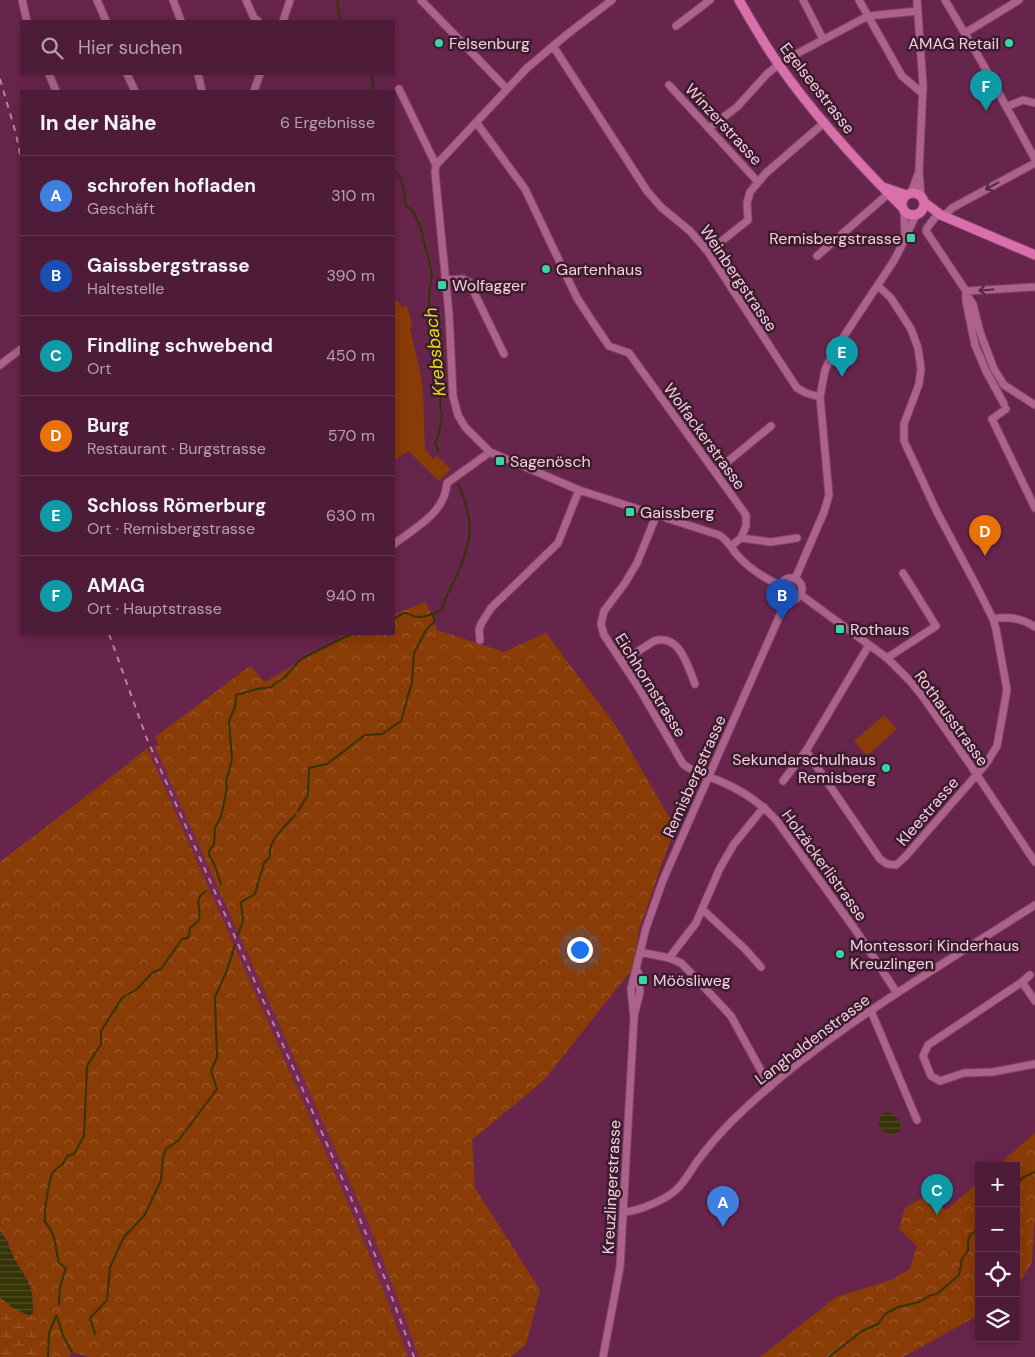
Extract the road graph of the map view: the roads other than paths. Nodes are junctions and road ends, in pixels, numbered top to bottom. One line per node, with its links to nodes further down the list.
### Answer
1 (22, 0): 18 (street)
2 (97, 0): 19 (street)
3 (173, 0): 20 (street)
4 (246, 0): 21 (street)
5 (290, 0): 22 (street)
6 (421, 0): 33 (street)
7 (612, 0): 26 (street)
8 (710, 0): 23 (street)
9 (739, 0): 27 (main road, Egelseestrasse)
10 (803, 0): 25 (street)
11 (859, 0): 17 (street)
12 (917, 0): 16 (street)
13 (945, 0): 24 (street)
14 (1018, 0): 15 (street)
15 (1007, 3): 24 (street)
16 (918, 11): 17 (street); 39 (street)
17 (868, 16): 25 (street); 39 (street)
18 (27, 20)
19 (106, 20)
20 (181, 20)
21 (257, 20)
22 (283, 20)
23 (676, 26)
24 (964, 33): 41 (street)
25 (823, 39): 27 (street)
26 (553, 46): 33 (street); 57 (street, Weinbergstrasse)
27 (778, 64): 43 (main road, Egelseestrasse); 44 (street)
28 (49, 75): 34 (street)
29 (127, 75): 35 (street)
30 (198, 75): 36 (street)
31 (260, 75): 37 (street)
32 (669, 85): 44 (street, Winzerstrasse)
33 (508, 89): 42 (street)
34 (56, 90)
35 (135, 90)
36 (202, 90)
37 (254, 90)
38 (399, 90): 47 (street)
39 (922, 93): 48 (street)
40 (1035, 103): 41 (street)
41 (1006, 107): 45 (street)
42 (476, 122): 47 (street); 71 (street, Wolfackerstrasse)
43 (824, 122): 49 (street); 50 (main road, Egelseestrasse)
44 (709, 128): 49 (street, Winzerstrasse)
45 (1035, 159)
46 (1035, 163): 55 (street, one-way to 55)
47 (436, 165): 60 (street)
48 (919, 171): 51 (street); 52 (street)
49 (758, 182): 57 (street)
50 (886, 190): 51 (main road, Egelseestrasse); 53 (main road, Egelseestrasse); 59 (street)
51 (909, 194): 52 (main road); 53 (main road)
52 (922, 199): 54 (main road); 55 (main road)
53 (903, 209): 54 (main road); 56 (street)
54 (918, 214): 55 (main road); 56 (street)
55 (941, 215): 58 (main road); 63 (street)
56 (905, 234): 61 (street)
57 (708, 252): 67 (street, Weinbergstrasse)
58 (1035, 255)
59 (817, 256)
60 (446, 280): 65 (street); 70 (street)
61 (878, 286): 67 (street); 84 (street)
62 (1035, 286): 63 (street, one-way to 63)
63 (966, 292): 68 (street); 73 (street)
64 (20, 350): 66 (street)
65 (504, 354)
66 (0, 365)
67 (820, 397): 80 (street)
68 (1035, 405)
69 (771, 426): 71 (street)
70 (490, 452): 72 (street); 77 (street)
71 (715, 472): 75 (street, Wolfackerstrasse)
72 (579, 490): 74 (street); 86 (street)
73 (1035, 508)
74 (656, 516): 78 (street); 89 (street, Eichhornstrasse)
75 (741, 538): 76 (street); 78 (street)
76 (797, 538)
77 (395, 543)
78 (731, 546): 81 (street)
79 (903, 573): 88 (street)
80 (796, 580): 81 (street); 82 (street)
81 (781, 586): 83 (street)
82 (800, 595): 83 (street); 87 (street, Rothausstrasse)
83 (786, 599): 93 (street, Remisbergstrasse)
84 (993, 619): 85 (street); 92 (street)
85 (1035, 628)
86 (480, 640)
87 (869, 645): 88 (street, Rothausstrasse); 91 (street)
88 (887, 658): 92 (street, Rothausstrasse)
89 (623, 661): 90 (street); 93 (street, Eichhornstrasse)
90 (695, 684)
91 (806, 751): 92 (street, Kleestrasse); 94 (street)
92 (977, 774): 96 (street, Rothausstrasse)
93 (709, 777): 95 (street, Holzäckerlistrasse); 99 (street, Remisbergstrasse)
94 (783, 782)
95 (764, 807): 98 (street); 104 (street, Holzäckerlistrasse)
96 (1035, 862)
97 (1035, 904): 104 (street, Langhaldenstrasse)
98 (702, 910): 100 (street); 101 (street)
99 (640, 952): 100 (street); 107 (street, Remisbergstrasse)
100 (669, 958): 109 (street)
101 (761, 967)
102 (1030, 975): 103 (street)
103 (1022, 982): 105 (street); 108 (street)
104 (896, 993): 106 (street, Langhaldenstrasse)
105 (1035, 1001)
106 (871, 1011): 109 (street, Langhaldenstrasse); 110 (street)
107 (634, 1018): 111 (street, Kreuzlingerstrasse)
108 (1035, 1064)
109 (770, 1087): 111 (street, Langhaldenstrasse)
110 (917, 1120)
111 (624, 1212): 112 (street, Kreuzlingerstrasse)
112 (603, 1357)

